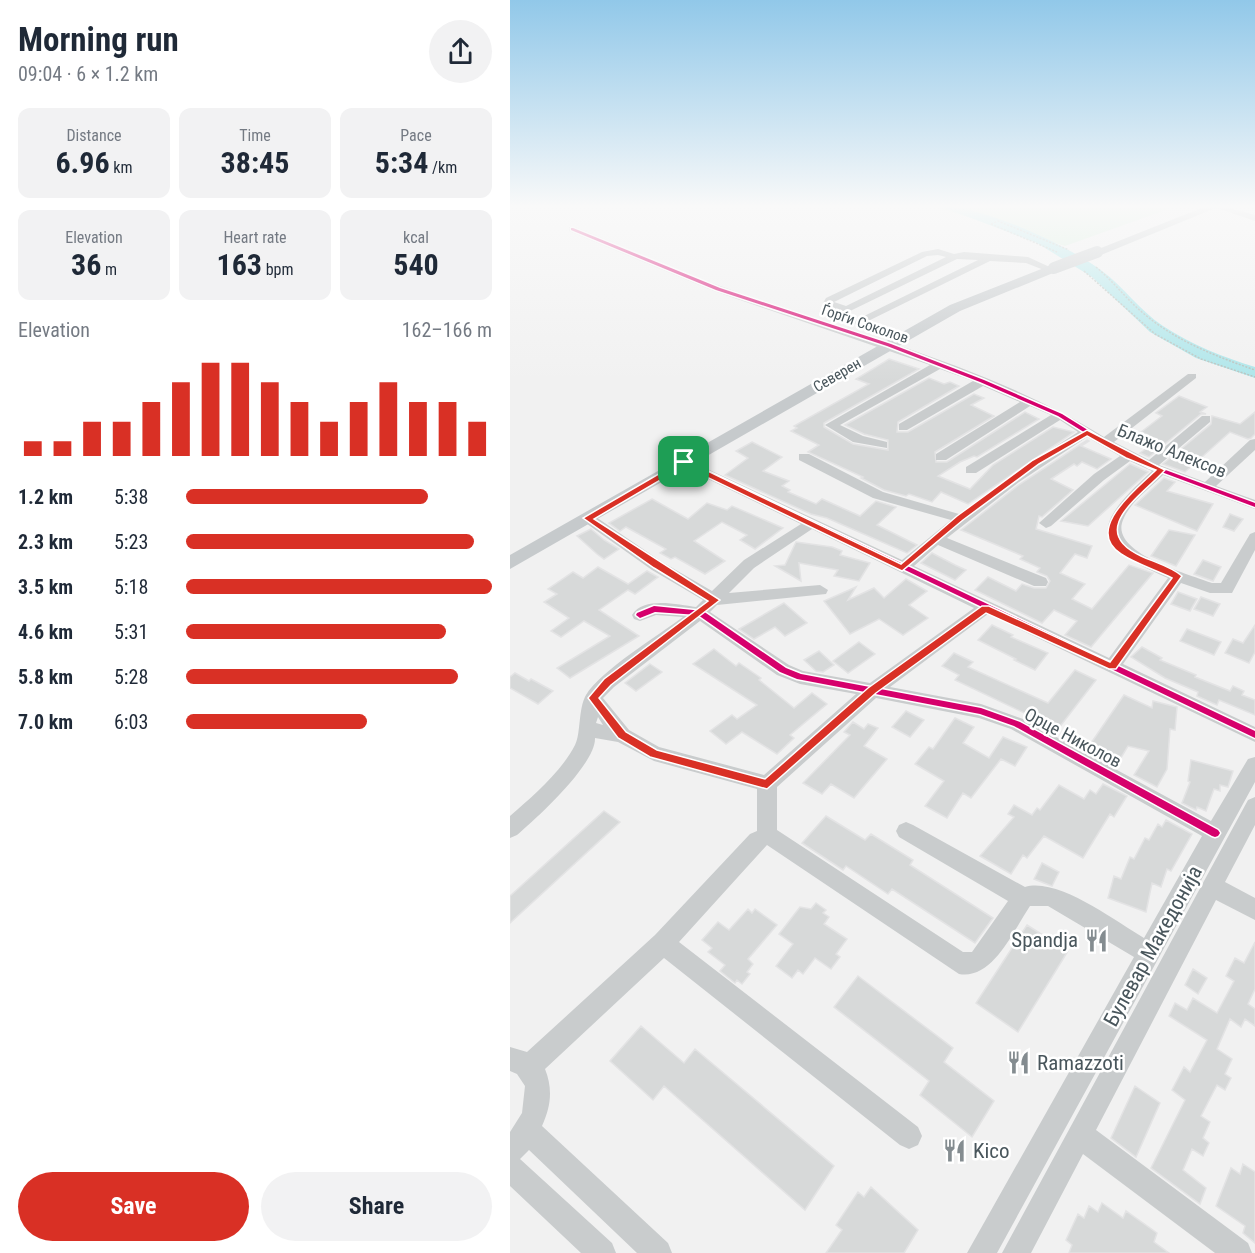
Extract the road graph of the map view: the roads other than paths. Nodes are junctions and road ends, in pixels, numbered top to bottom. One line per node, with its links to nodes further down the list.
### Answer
1 (661, 265): 7 (street, Ѓорѓи Соколов)
2 (902, 265): 3 (street)
3 (937, 265)
4 (973, 265): 6 (street)
5 (1049, 265): 7 (main road, Северен)
6 (858, 323)
7 (889, 345): 8 (street, Ѓорѓи Соколов); 23 (main road, Северен)
8 (940, 364): 10 (street, Ѓорѓи Соколов); 19 (street)
9 (1192, 375): 17 (street)
10 (982, 381): 11 (street, Ѓорѓи Соколов); 15 (street)
11 (1030, 401): 12 (street, Ѓорѓи Соколов); 22 (street)
12 (1047, 409): 13 (street, Блажо Алексов)
13 (1060, 415): 16 (street, Блажо Алексов); 25 (street)
14 (1206, 419): 24 (street)
15 (903, 427)
16 (1087, 432): 17 (street, Блажо Алексов); 29 (street)
17 (1105, 443): 20 (street, Блажо Алексов)
18 (1255, 443): 26 (street)
19 (882, 445)
20 (1129, 456): 24 (street, Блажо Алексов); 31 (street)
21 (804, 457): 29 (street)
22 (941, 457)
23 (684, 462): 28 (main road, Северен); 30 (street)
24 (1156, 468): 26 (street, Блажо Алексов); 36 (street)
25 (971, 470)
26 (1208, 486): 27 (street, Блажо Алексов)
27 (1255, 505)
28 (588, 518): 34 (main road, Северен); 39 (street)
29 (960, 518): 33 (street)
30 (810, 524): 35 (street); 39 (street)
31 (1046, 524)
32 (1255, 537): 36 (street)
33 (936, 538): 35 (street); 37 (street)
34 (510, 563)
35 (902, 568): 40 (street)
36 (1178, 576): 43 (street)
37 (1040, 582)
38 (819, 590): 39 (street)
39 (715, 600): 41 (street)
40 (986, 608): 43 (street); 44 (street)
41 (700, 613): 42 (street, Орце Николов); 44 (street, Орце Николов); 45 (street)
42 (640, 615)
43 (1112, 667): 48 (street)
44 (872, 691): 50 (street); 54 (street, Орце Николов)
45 (593, 698): 46 (street); 47 (street)
46 (586, 729): 47 (street); 52 (street)
47 (622, 735): 50 (street)
48 (1255, 735)
49 (1255, 765): 54 (street, Булевар Македонија)
50 (767, 784): 55 (street)
51 (1255, 806): 56 (street, Булевар Македонија)
52 (510, 829)
53 (906, 831): 57 (street)
54 (1215, 833): 60 (street, Булевар Македонија)
55 (767, 836): 57 (street); 59 (street)
56 (1212, 886): 58 (street); 62 (street, Булевар Македонија)
57 (1023, 898): 60 (street)
58 (1255, 910)
59 (663, 943): 61 (street); 63 (street)
60 (1149, 953): 68 (street, Булевар Македонија)
61 (519, 1063): 64 (street)
62 (1080, 1135): 69 (street, Булевар Македонија); 70 (street)
63 (909, 1136)
64 (519, 1141): 67 (street)
65 (510, 1168): 66 (street)
66 (602, 1253)
67 (658, 1253)
68 (981, 1253)
69 (1016, 1253)
70 (1238, 1253)

